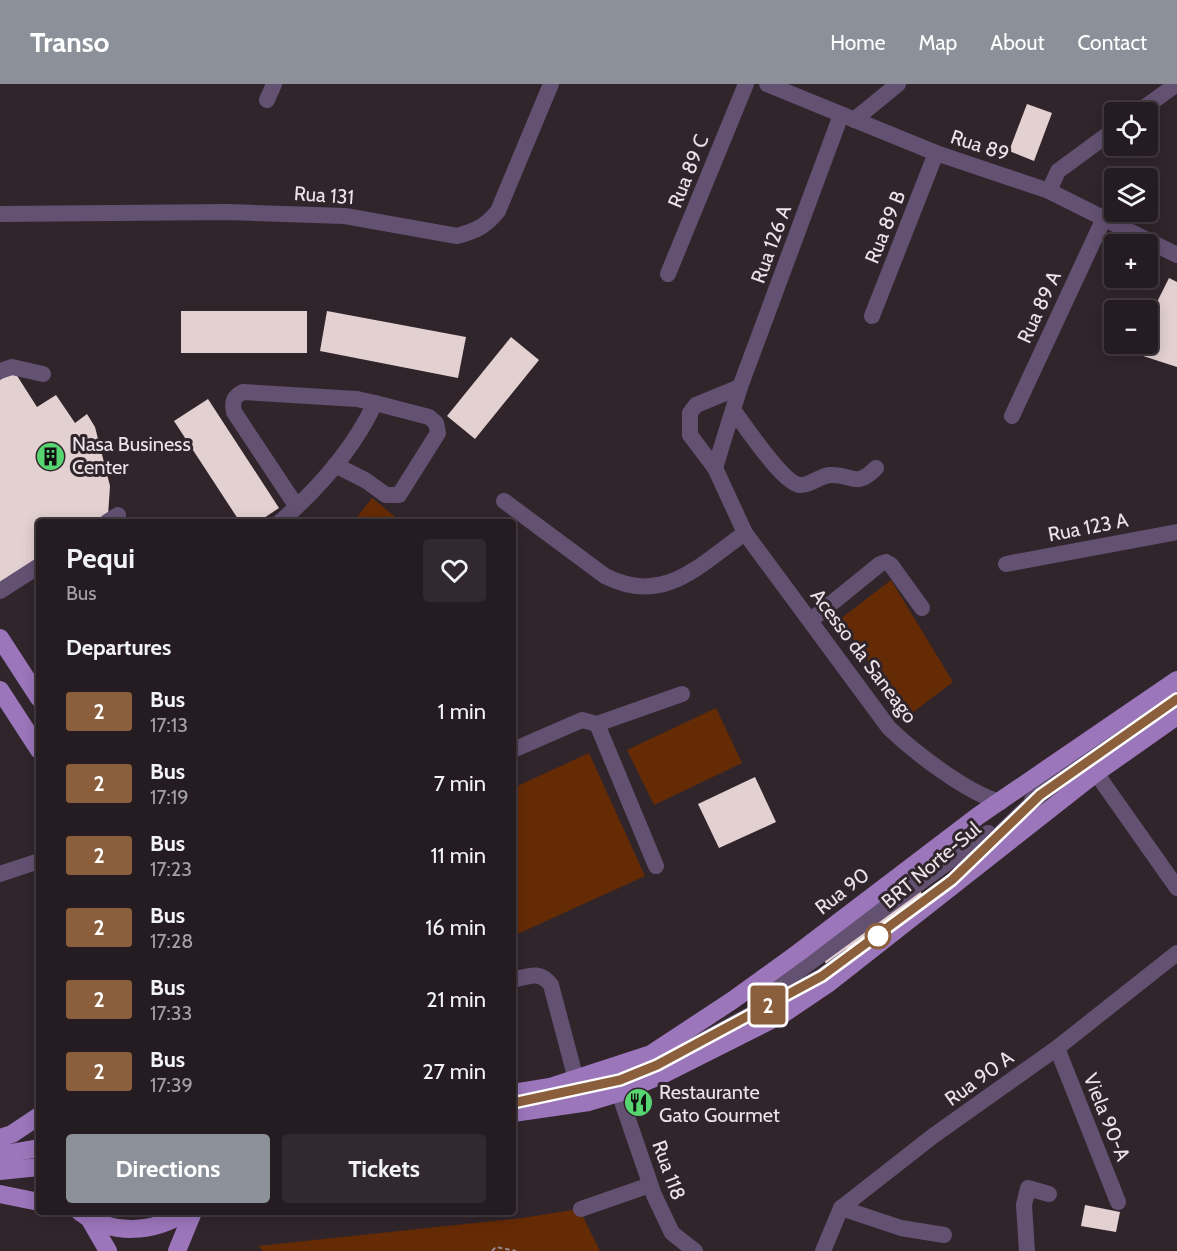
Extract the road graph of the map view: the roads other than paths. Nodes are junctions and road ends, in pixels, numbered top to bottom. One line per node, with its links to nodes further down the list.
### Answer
1 (274, 84): 7 (street)
2 (551, 84): 13 (street, Rua 131)
3 (746, 84): 18 (street, Rua 89 C)
4 (766, 84): 9 (street, Rua 89)
5 (898, 84): 9 (street)
6 (1177, 84): 8 (street)
7 (267, 100)
8 (1152, 102)
9 (848, 117): 11 (street, Rua 89); 22 (street, Rua 126 A)
10 (1104, 137): 12 (street)
11 (936, 153): 12 (street, Rua 89); 19 (street, Rua 89 B)
12 (1049, 191): 14 (street, Rua 89)
13 (0, 214)
14 (1104, 216)
15 (1104, 218): 25 (street, Rua 89 A)
16 (1116, 222): 17 (street, Rua 89)
17 (1177, 255)
18 (668, 274)
19 (872, 316)
20 (0, 371): 21 (street)
21 (43, 374)
22 (740, 387): 24 (street); 27 (street, Acesso da Saneago)
23 (375, 403): 26 (street); 26 (street); 30 (street)
24 (733, 410): 27 (street); 28 (street)
25 (1012, 416)
26 (335, 465): 30 (street)
27 (715, 468): 33 (street, Acesso da Saneago)
28 (876, 468)
29 (504, 501): 33 (street)
30 (297, 507): 31 (street)
31 (283, 519)
32 (1177, 532): 34 (street, Rua 123 A)
33 (746, 533): 38 (street, Acesso da Saneago)
34 (1006, 564)
35 (36, 568): 36 (street)
36 (0, 591)
37 (922, 608): 38 (street)
38 (811, 620): 50 (street, Acesso da Saneago)
39 (0, 638): 41 (main road)
40 (1177, 680): 51 (main road, Rua 90)
41 (36, 688)
42 (0, 691): 47 (main road)
43 (682, 694): 46 (street)
44 (1177, 699): 65 (street, BRT Norte-Sul)
45 (1177, 716): 49 (main road)
46 (597, 724): 48 (street); 54 (street)
47 (36, 745)
48 (516, 749)
49 (1096, 773): 56 (street); 64 (main road)
50 (966, 787): 51 (street, Acesso da Saneago); 52 (street, Acesso da Saneago)
51 (1001, 802): 52 (main road, Rua 90)
52 (978, 816): 60 (main road, Rua 90)
53 (36, 862): 55 (street)
54 (656, 866)
55 (0, 874)
56 (1177, 888)
57 (1177, 953): 59 (street, Rua 90 A)
58 (516, 979): 61 (street)
59 (1057, 1048): 81 (street, Viela 90-A); 82 (street, Rua 90 A)
60 (604, 1068): 61 (main road); 63 (main road, Rua 90)
61 (574, 1072): 62 (main road)
62 (516, 1082)
63 (516, 1093)
64 (619, 1093): 66 (main road); 77 (street, Rua 118)
65 (516, 1102)
66 (589, 1102): 67 (main road); 69 (main road)
67 (516, 1113)
68 (36, 1118): 70 (main road)
69 (516, 1122)
70 (0, 1138)
71 (36, 1149): 72 (main road)
72 (0, 1155)
73 (36, 1157): 74 (street)
74 (0, 1162)
75 (36, 1167): 76 (main road)
76 (0, 1171)
77 (650, 1185): 83 (street); 91 (street, Rua 118)
78 (0, 1194): 80 (main road)
79 (1049, 1194): 93 (street)
80 (36, 1201)
81 (1118, 1202)
82 (841, 1208): 88 (street); 92 (street, Rua 90 A)
83 (581, 1209)
84 (83, 1215): 89 (main road)
85 (84, 1215): 86 (main road)
86 (181, 1215)
87 (192, 1215): 90 (main road)
88 (944, 1235)
89 (108, 1251)
90 (177, 1251)
91 (695, 1251)
92 (823, 1251)
93 (1027, 1251)

